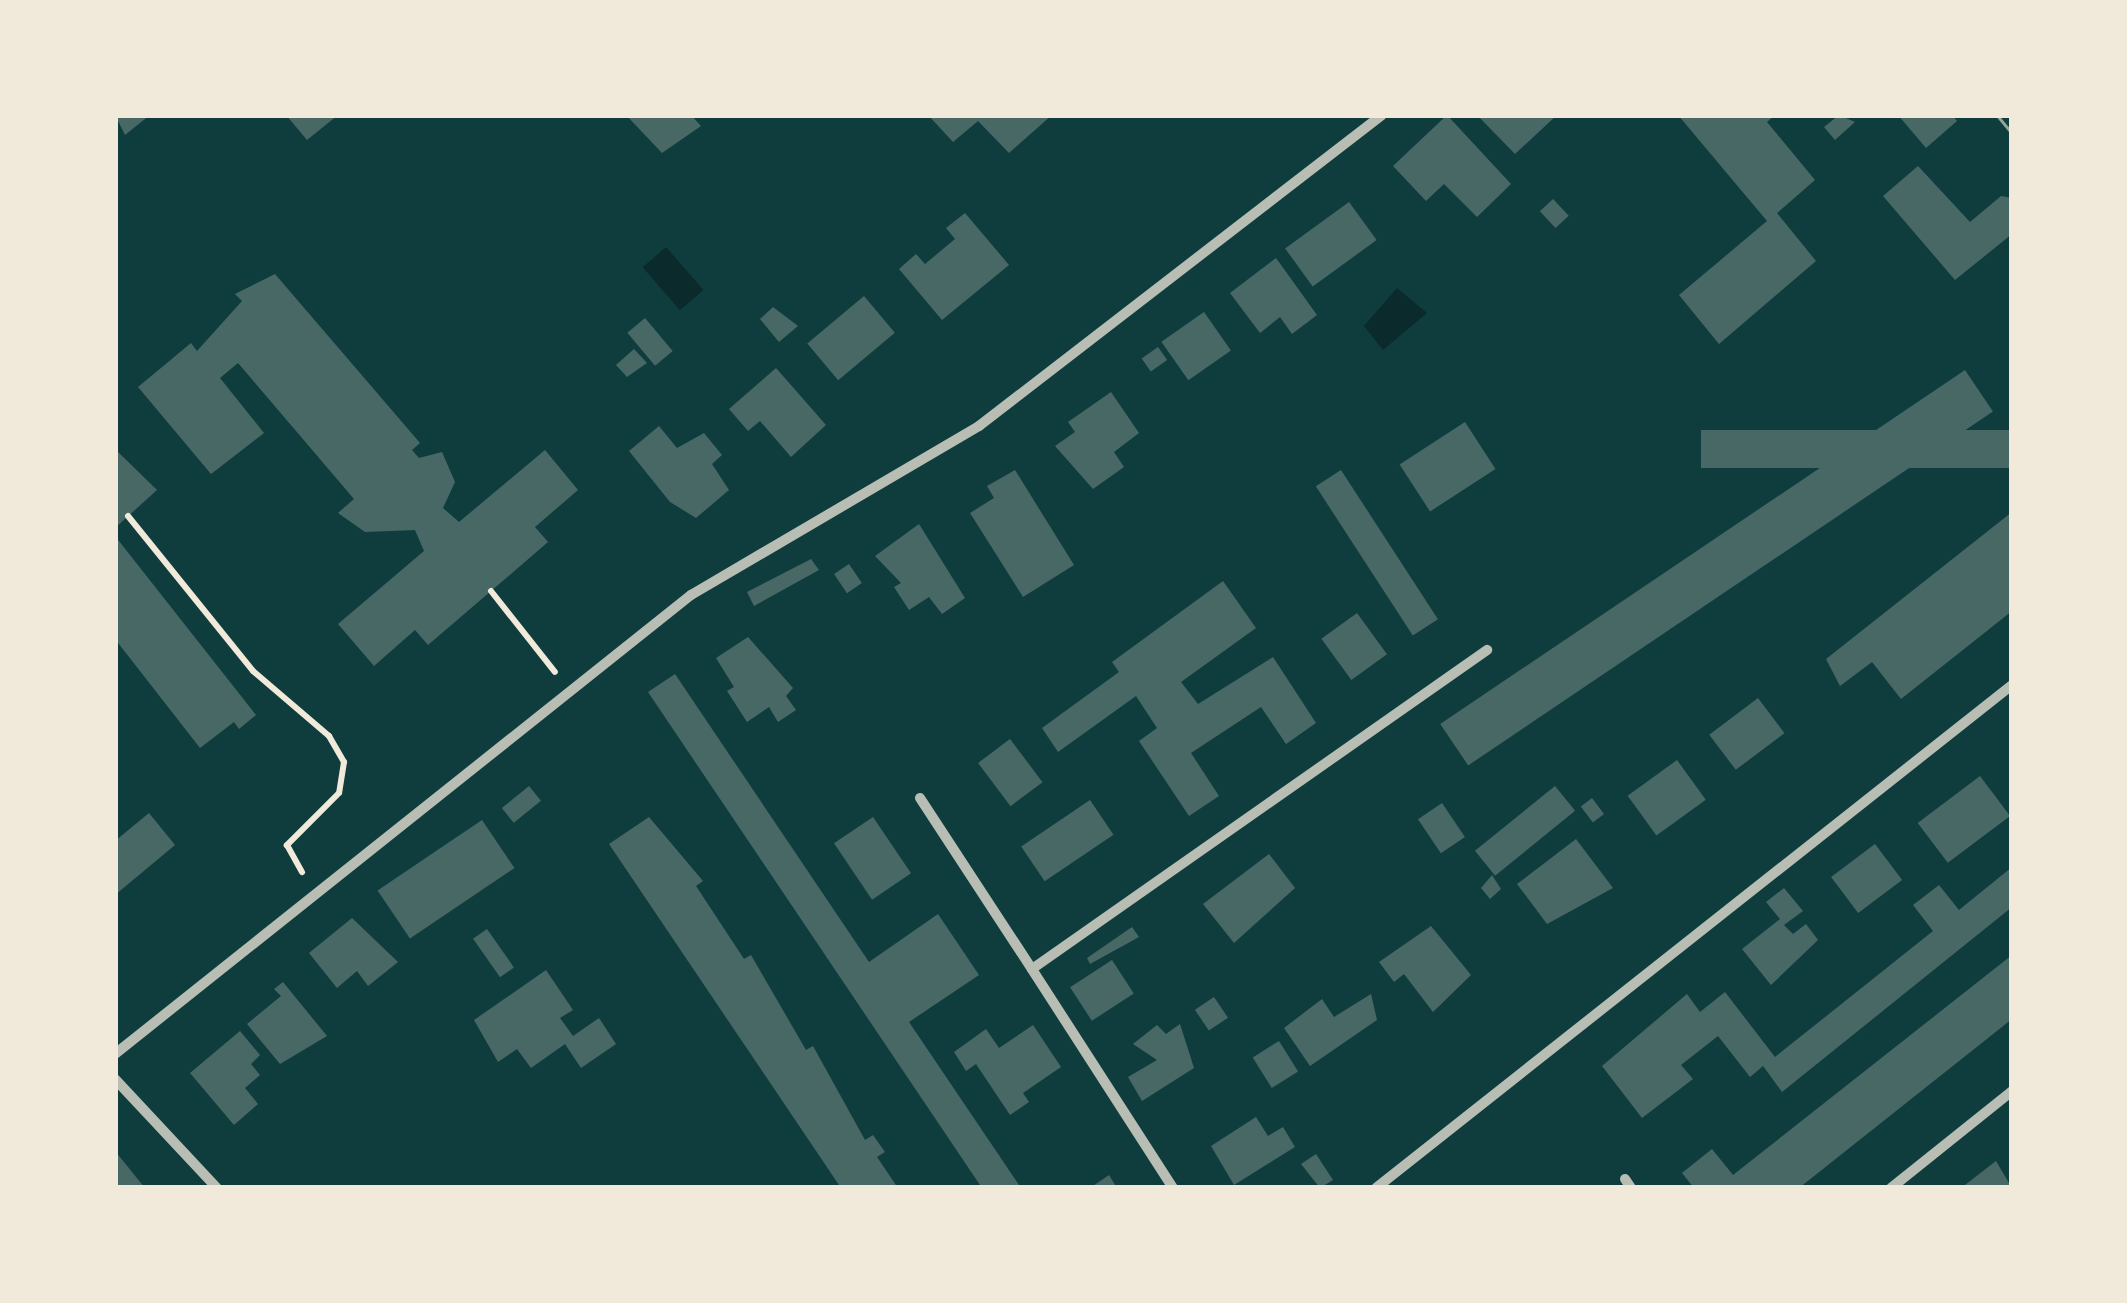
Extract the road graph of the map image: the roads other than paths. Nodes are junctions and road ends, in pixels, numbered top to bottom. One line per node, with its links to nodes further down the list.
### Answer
1 (1382, 115): 6 (street)
2 (1487, 650): 5 (street)
3 (2012, 685): 11 (street)
4 (920, 798): 5 (street)
5 (1032, 969): 10 (street)
6 (115, 1054)
7 (115, 1079): 9 (street)
8 (2012, 1091): 12 (street)
9 (217, 1188)
10 (1174, 1188)
11 (1376, 1188)
12 (1891, 1188)

